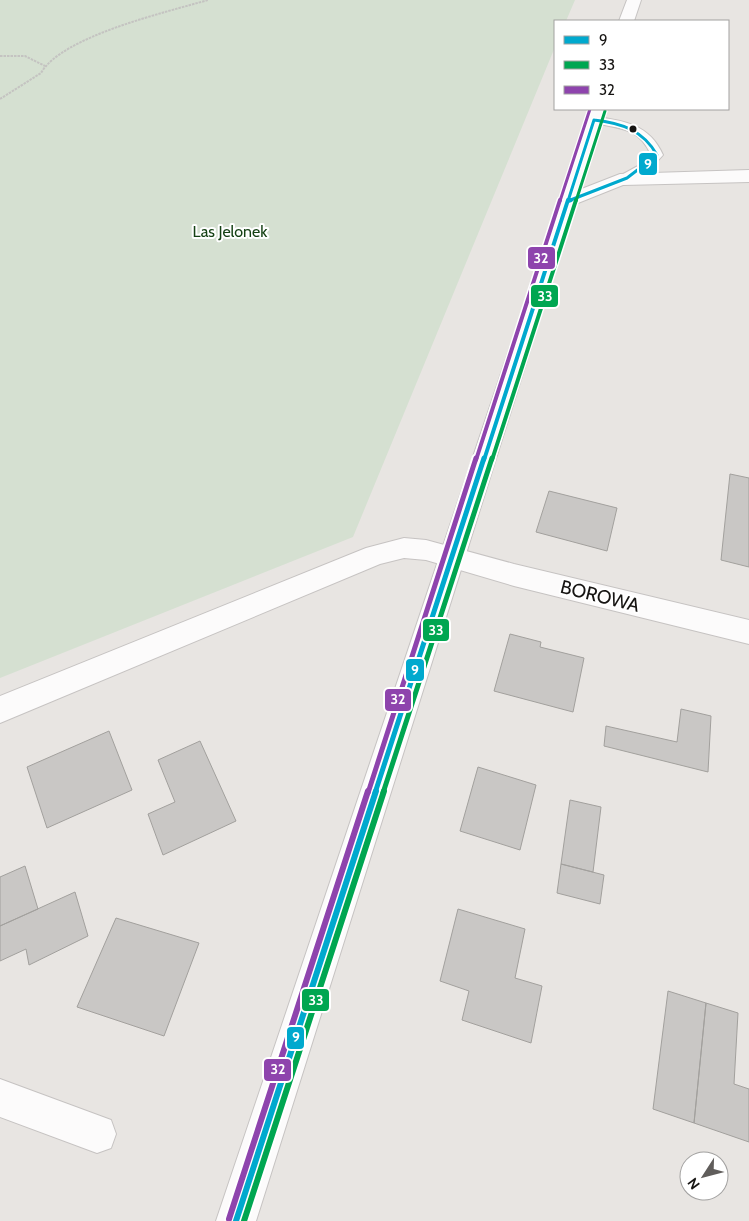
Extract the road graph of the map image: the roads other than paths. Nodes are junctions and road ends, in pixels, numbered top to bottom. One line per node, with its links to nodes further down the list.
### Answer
1 (634, 0): 2 (street)
2 (627, 20)
3 (596, 114): 5 (lane); 6 (street)
4 (749, 176): 5 (street)
5 (620, 180): 6 (street)
6 (568, 202): 7 (street)
7 (451, 557): 8 (street, BOROWA); 9 (street, BOROWA); 12 (street)
8 (749, 632)
9 (0, 710)
10 (0, 1098): 11 (street)
11 (97, 1134)
12 (236, 1221)

